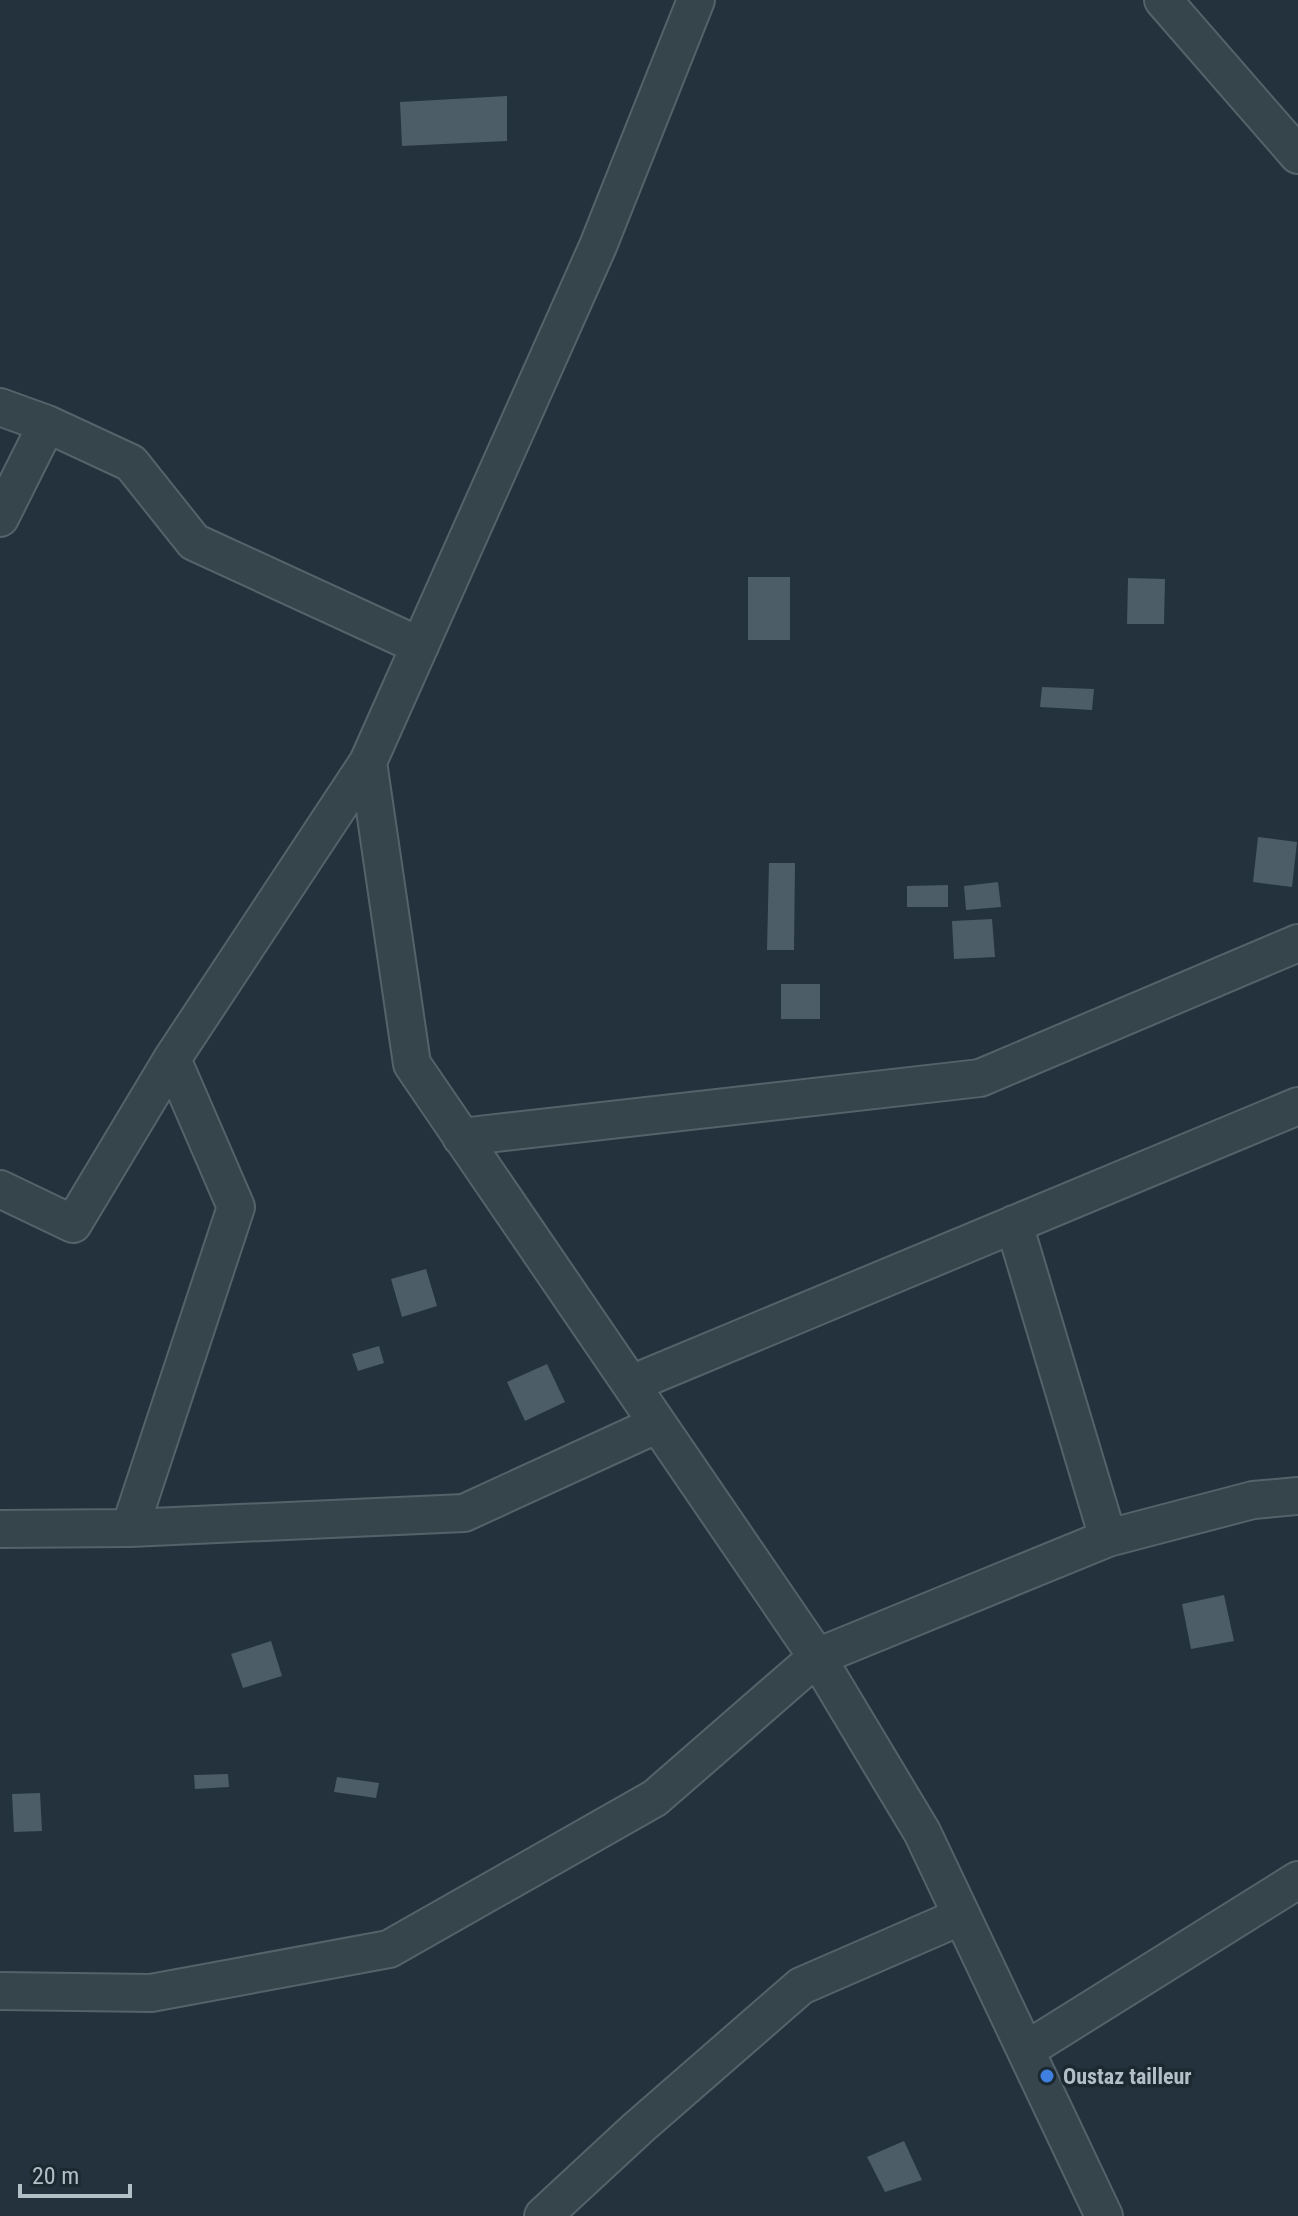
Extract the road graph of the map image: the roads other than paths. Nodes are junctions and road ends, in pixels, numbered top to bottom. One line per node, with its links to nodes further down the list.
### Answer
1 (696, 0): 7 (street)
2 (1163, 0): 3 (street)
3 (1298, 155)
4 (0, 407): 5 (street)
5 (47, 424): 6 (street); 7 (street)
6 (0, 518)
7 (420, 646): 8 (street)
8 (368, 762): 10 (street); 12 (street)
9 (1298, 943): 12 (street)
10 (172, 1059): 13 (street); 18 (street)
11 (1298, 1106): 14 (street)
12 (461, 1137): 15 (street)
13 (0, 1189)
14 (1014, 1224): 15 (street); 20 (street)
15 (631, 1384): 16 (street)
16 (658, 1424): 18 (street); 21 (street)
17 (1298, 1496): 20 (street)
18 (130, 1528): 19 (street)
19 (0, 1529)
20 (1108, 1538): 21 (street)
21 (817, 1657): 23 (street); 24 (street)
22 (1298, 1880): 25 (street)
23 (962, 1916): 25 (street); 26 (street)
24 (0, 1991)
25 (1026, 2050): 27 (street)
26 (543, 2216)
27 (1104, 2216)

